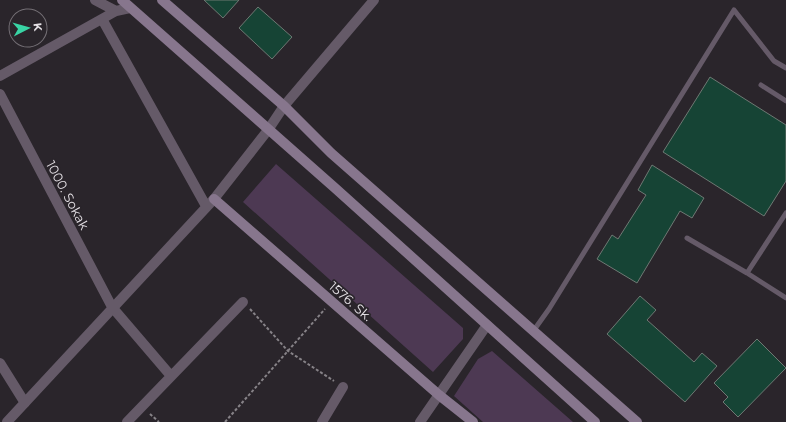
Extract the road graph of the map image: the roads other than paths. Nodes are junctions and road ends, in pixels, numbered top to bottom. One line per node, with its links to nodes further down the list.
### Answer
1 (95, 0): 6 (street)
2 (122, 0): 5 (street)
3 (162, 0): 13 (street)
4 (374, 0): 13 (street)
5 (130, 8): 6 (street); 14 (street)
6 (116, 11): 7 (street)
7 (102, 19): 9 (street); 15 (street)
8 (786, 68): 23 (lane)
9 (0, 76)
10 (761, 85): 12 (lane)
11 (0, 94): 21 (street, 1000. Sokak)
12 (786, 101)
13 (284, 106): 14 (street); 23 (street)
14 (268, 130): 15 (street); 22 (street)
15 (210, 202): 21 (street); 27 (street, 1576. Sk.)
16 (786, 213): 18 (lane)
17 (686, 238): 18 (lane)
18 (747, 273): 19 (lane)
19 (786, 298)
20 (243, 302): 25 (street)
21 (112, 308): 25 (street, 1000. Sokak); 28 (street)
22 (487, 325): 27 (street); 34 (street)
23 (534, 330): 35 (street)
24 (0, 363): 28 (street)
25 (171, 376): 30 (street)
26 (343, 387): 31 (street)
27 (439, 395): 32 (street); 33 (street, 1576. Sk.)
28 (25, 403): 29 (street)
29 (7, 422)
30 (127, 422)
31 (322, 422)
32 (420, 422)
33 (473, 422)
34 (595, 422)
35 (637, 422)

